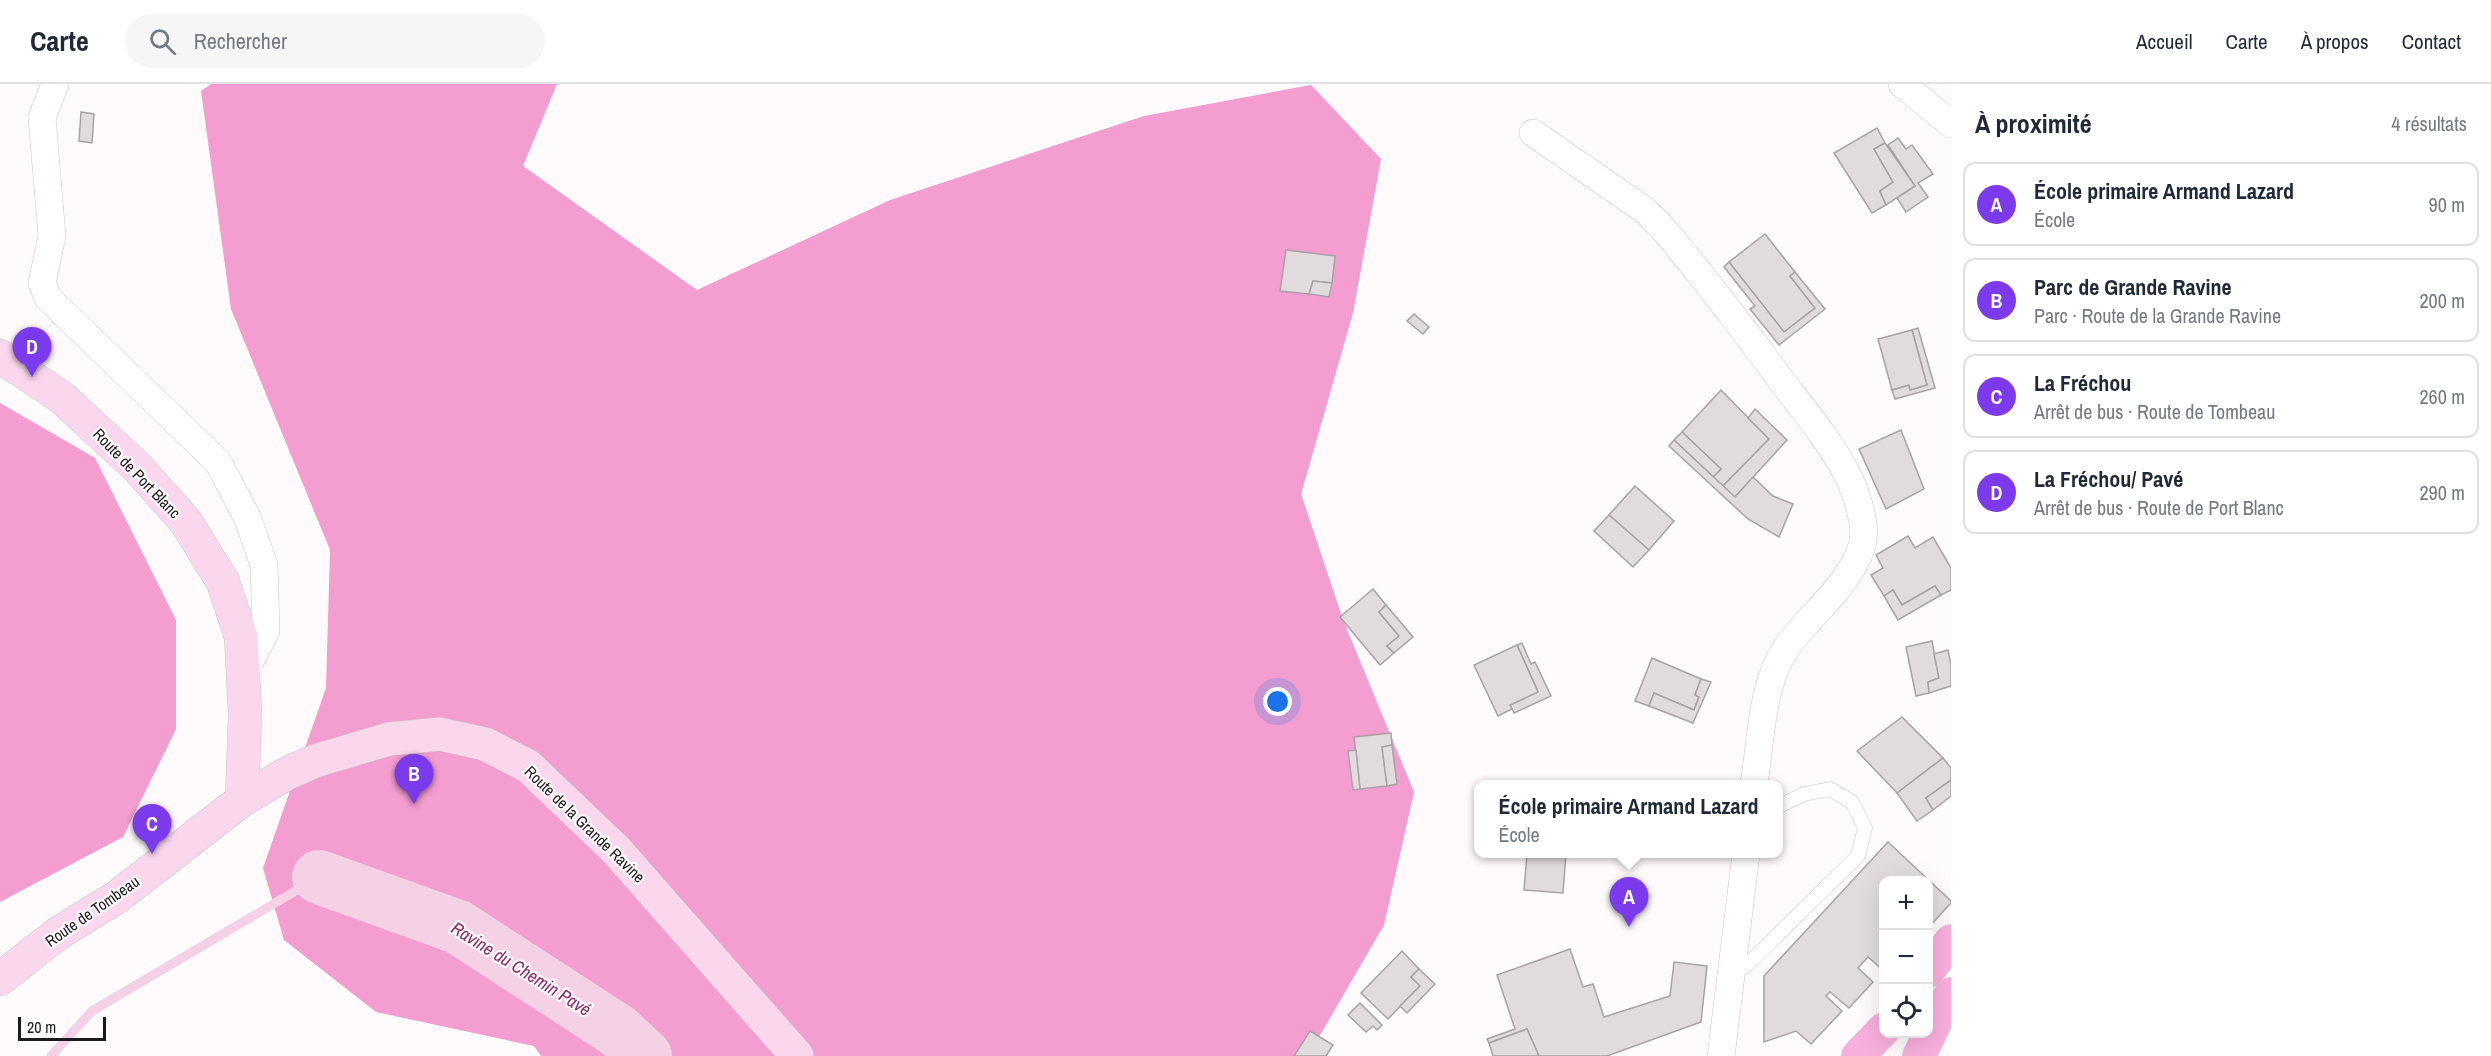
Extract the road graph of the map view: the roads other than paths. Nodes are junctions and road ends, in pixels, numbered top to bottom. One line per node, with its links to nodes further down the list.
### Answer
1 (55, 84): 6 (street)
2 (1902, 84): 3 (street)
3 (1951, 124)
4 (1533, 133): 7 (street)
5 (0, 356): 6 (main road, Route de Port Blanc)
6 (243, 675): 8 (main road, Route de Port Blanc)
7 (1755, 780)
8 (242, 800): 14 (main road, Route de Tombeau); 17 (main road, Route de la Grande Ravine)
9 (1783, 804): 13 (lane)
10 (1746, 858): 13 (street)
11 (1951, 942): 12 (main road)
12 (1933, 966)
13 (1733, 974): 18 (street)
14 (0, 979)
15 (1951, 994): 20 (main road)
16 (1879, 1034): 19 (main road)
17 (797, 1056)
18 (1722, 1056)
19 (1858, 1056)
20 (1919, 1056)

